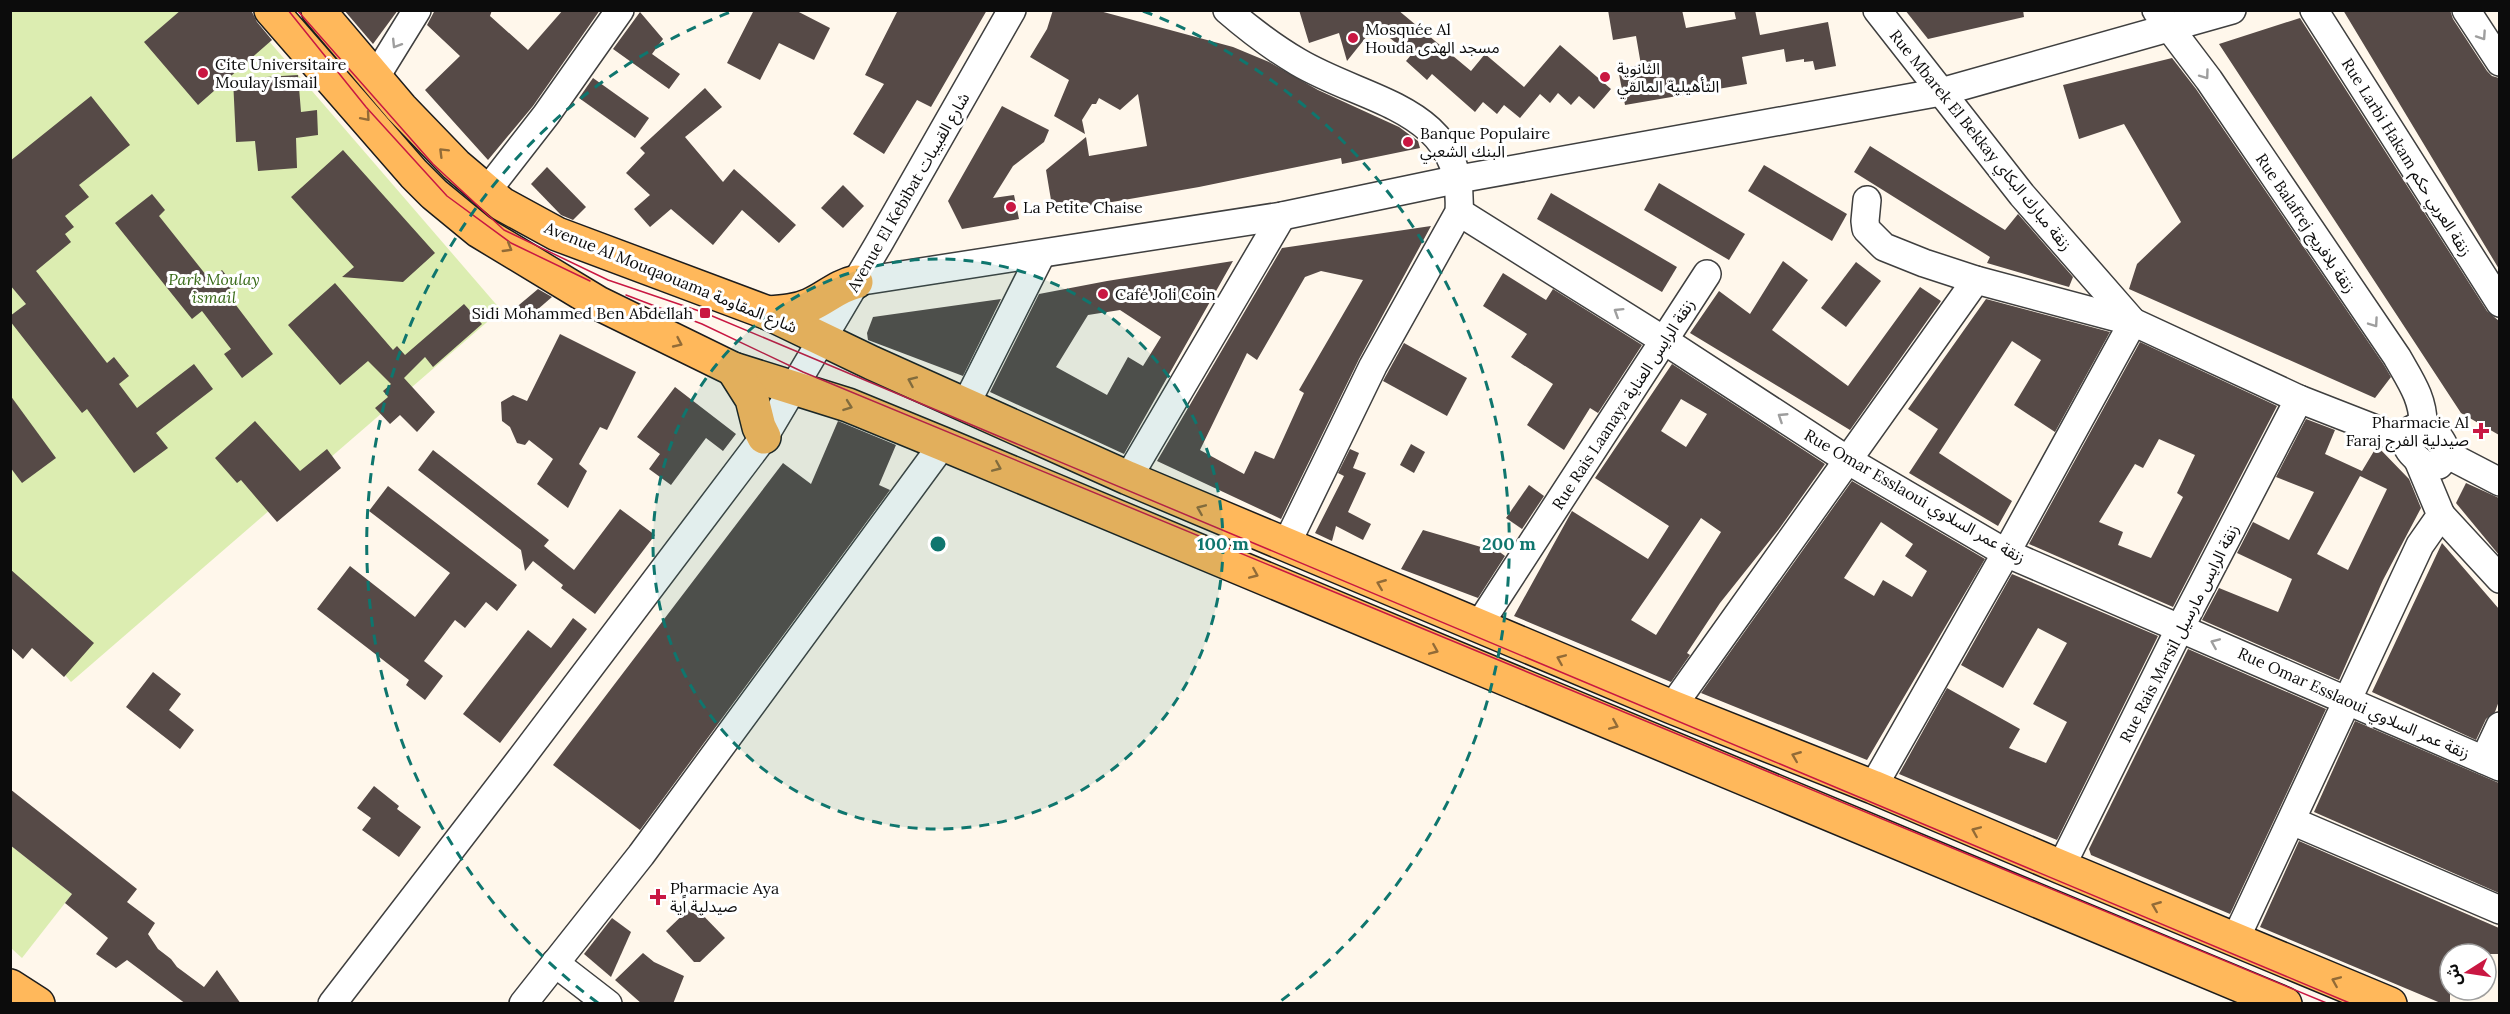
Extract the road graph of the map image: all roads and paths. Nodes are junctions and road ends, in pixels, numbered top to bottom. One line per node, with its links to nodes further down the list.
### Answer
1 (272, 10): 29 (main road, one-way to 29)
2 (318, 10): 13 (main road, Avenue Al Mouqaouama شارع المقاومة)
3 (417, 10): 13 (street, one-way to 13)
4 (620, 10): 16 (street)
5 (1012, 10): 23 (street, Avenue El Kebibat شارع القبيبات)
6 (1877, 10): 14 (street, Rue Mbarek El Bekkay زنقة مبارك البكاي)
7 (2232, 10): 11 (street)
8 (2314, 10): 24 (street, Rue Larbi Hakam زنقة العربي حكم)
9 (2466, 10): 12 (street, one-way to 12)
10 (1235, 13): 15 (street)
11 (2163, 19): 14 (street); 34 (street, Rue Balafrej زنقة بلافريج, one-way to 34)
12 (2499, 62)
13 (375, 78): 16 (main road, Avenue Al Mouqaouama شارع المقاومة, one-way to 13)
14 (1941, 92): 15 (street); 26 (street, Rue Mbarek El Bekkay زنقة مبارك البكاي)
15 (1459, 179): 18 (street); 19 (street)
16 (486, 192): 25 (main road, Avenue Al Mouqaouama شارع المقاومة)
17 (1867, 200): 22 (street)
18 (1459, 212): 28 (street, Rue Omar Esslaoui زنقة عمر السلاوي, one-way to 18); 40 (street)
19 (1282, 216): 20 (street); 37 (street)
20 (1041, 255): 23 (street); 32 (street)
21 (1707, 274): 28 (street, Rue Rais Laanaya زنقة الرايس العناية)
22 (1976, 280): 26 (street); 36 (street)
23 (856, 282): 25 (main road); 27 (street, Avenue El Kebibat شارع القبيبات)
24 (2499, 303)
25 (768, 313): 27 (main road, Avenue Al Mouqaouama شارع المقاومة)
26 (2133, 322): 31 (street); 41 (street)
27 (822, 339): 30 (street, Avenue El Kebibat شارع القبيبات); 32 (main road, Avenue Al Mouqaouama شارع المقاومة, one-way to 27)
28 (1665, 341): 36 (street, Rue Omar Esslaoui زنقة عمر السلاوي, one-way to 28); 43 (street, Rue Rais Laanaya زنقة الرايس العناية)
29 (733, 369): 30 (main road); 33 (main road)
30 (797, 380): 33 (street, Avenue El Kebibat شارع القبيبات); 35 (main road, one-way to 35)
31 (2299, 399): 34 (street); 44 (street, Rue Rais Marsil زنقة الرايس مارسيل)
32 (965, 406): 37 (main road, Avenue Al Mouqaouama شارع المقاومة)
33 (764, 437): 58 (street, Avenue El Kebibat شارع القبيبات)
34 (2415, 442): 38 (street); 39 (street, Rue Balafrej زنقة بلافريج)
35 (943, 444): 54 (street); 56 (main road, one-way to 56)
36 (1849, 461): 41 (street, Rue Omar Esslaoui زنقة عمر السلاوي); 46 (street)
37 (1128, 478): 40 (main road, Avenue Al Mouqaouama شارع المقاومة, one-way to 37)
38 (2499, 482)
39 (2441, 515): 42 (street, Rue Balafrej زنقة بلافريج); 45 (street)
40 (1286, 545): 43 (main road, Avenue Al Mouqaouama شارع المقاومة, one-way to 40)
41 (2006, 553): 44 (street, Rue Omar Esslaoui زنقة عمر السلاوي); 49 (street)
42 (2499, 579)
43 (1479, 625): 46 (main road, Avenue Al Mouqaouama شارع المقاومة, one-way to 43)
44 (2180, 628): 45 (street, Rue Omar Esslaoui زنقة عمر السلاوي, one-way to 44); 51 (street, Rue Rais Marsil زنقة الرايس مارسيل)
45 (2349, 700): 48 (street, Rue Omar Esslaoui زنقة عمر السلاوي); 50 (street)
46 (1672, 706): 49 (main road, Avenue Al Mouqaouama شارع المقاومة, one-way to 46)
47 (2499, 726): 48 (street)
48 (2492, 764)
49 (1873, 787): 51 (main road, Avenue Al Mouqaouama شارع المقاومة, one-way to 49)
50 (2292, 821): 52 (street); 53 (street)
51 (2061, 867): 53 (main road, Avenue Al Mouqaouama شارع المقاومة, one-way to 51)
52 (2499, 909)
53 (2236, 938): 62 (main road, Avenue Al Mouqaouama شارع المقاومة, one-way to 53)
54 (555, 963): 59 (street); 60 (street)
55 (10, 986): 57 (main road)
56 (2237, 994): 61 (main road)
57 (38, 1004)
58 (332, 1004)
59 (523, 1004)
60 (608, 1004)
61 (2285, 1004)
62 (2390, 1004)

